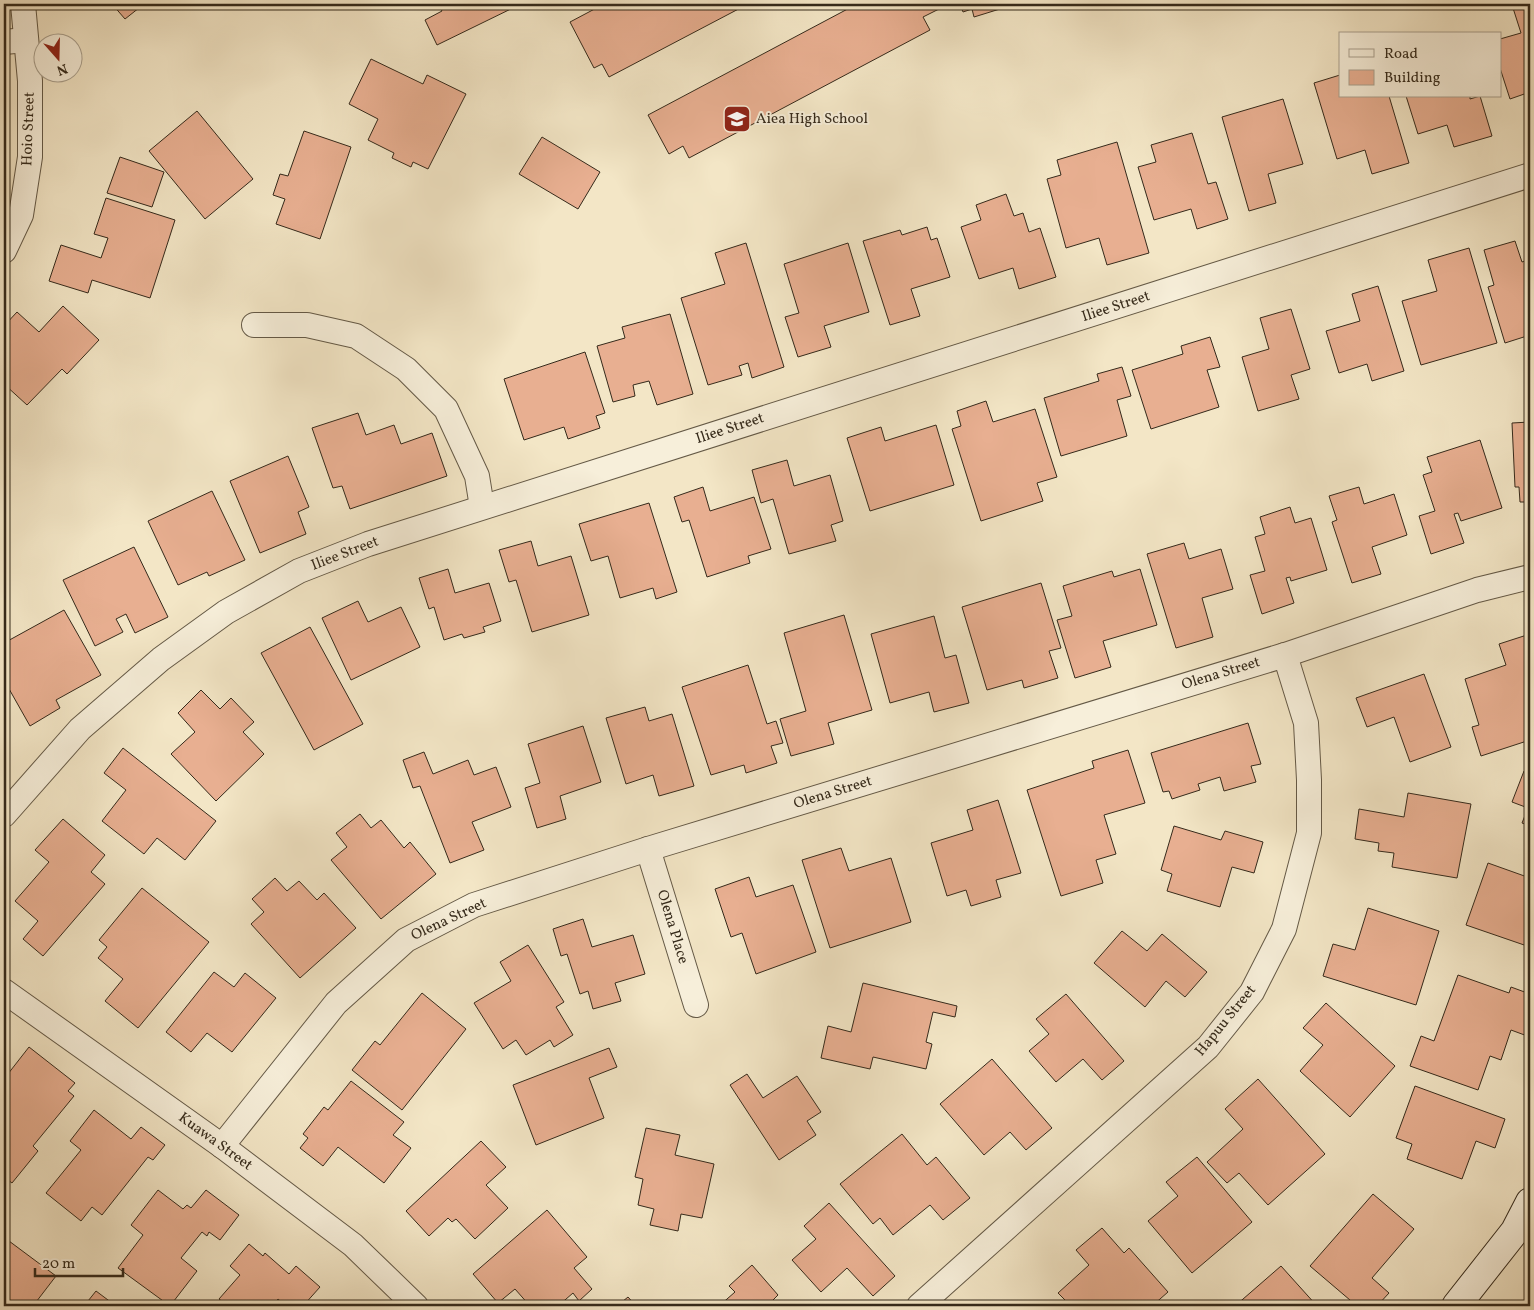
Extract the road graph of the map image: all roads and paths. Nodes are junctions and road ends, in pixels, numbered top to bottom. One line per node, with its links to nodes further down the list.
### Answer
1 (23, 4): 2 (street, Hoio Street)
2 (15, 41): 4 (street, Hoio Street)
3 (1530, 175): 6 (street, Iliee Street)
4 (4, 250)
5 (254, 325): 6 (street)
6 (482, 507): 9 (street, Iliee Street)
7 (1530, 577): 8 (street, Olena Street)
8 (1285, 655): 10 (street, Olena Street); 16 (street, Hapuu Street)
9 (4, 815)
10 (648, 849): 12 (street, Olena Place); 13 (street, Olena Street)
11 (4, 990): 13 (street, Kuawa Street)
12 (696, 1005)
13 (222, 1146): 15 (street, Kuawa Street)
14 (1530, 1202): 17 (street)
15 (416, 1306)
16 (918, 1306)
17 (1456, 1306)

